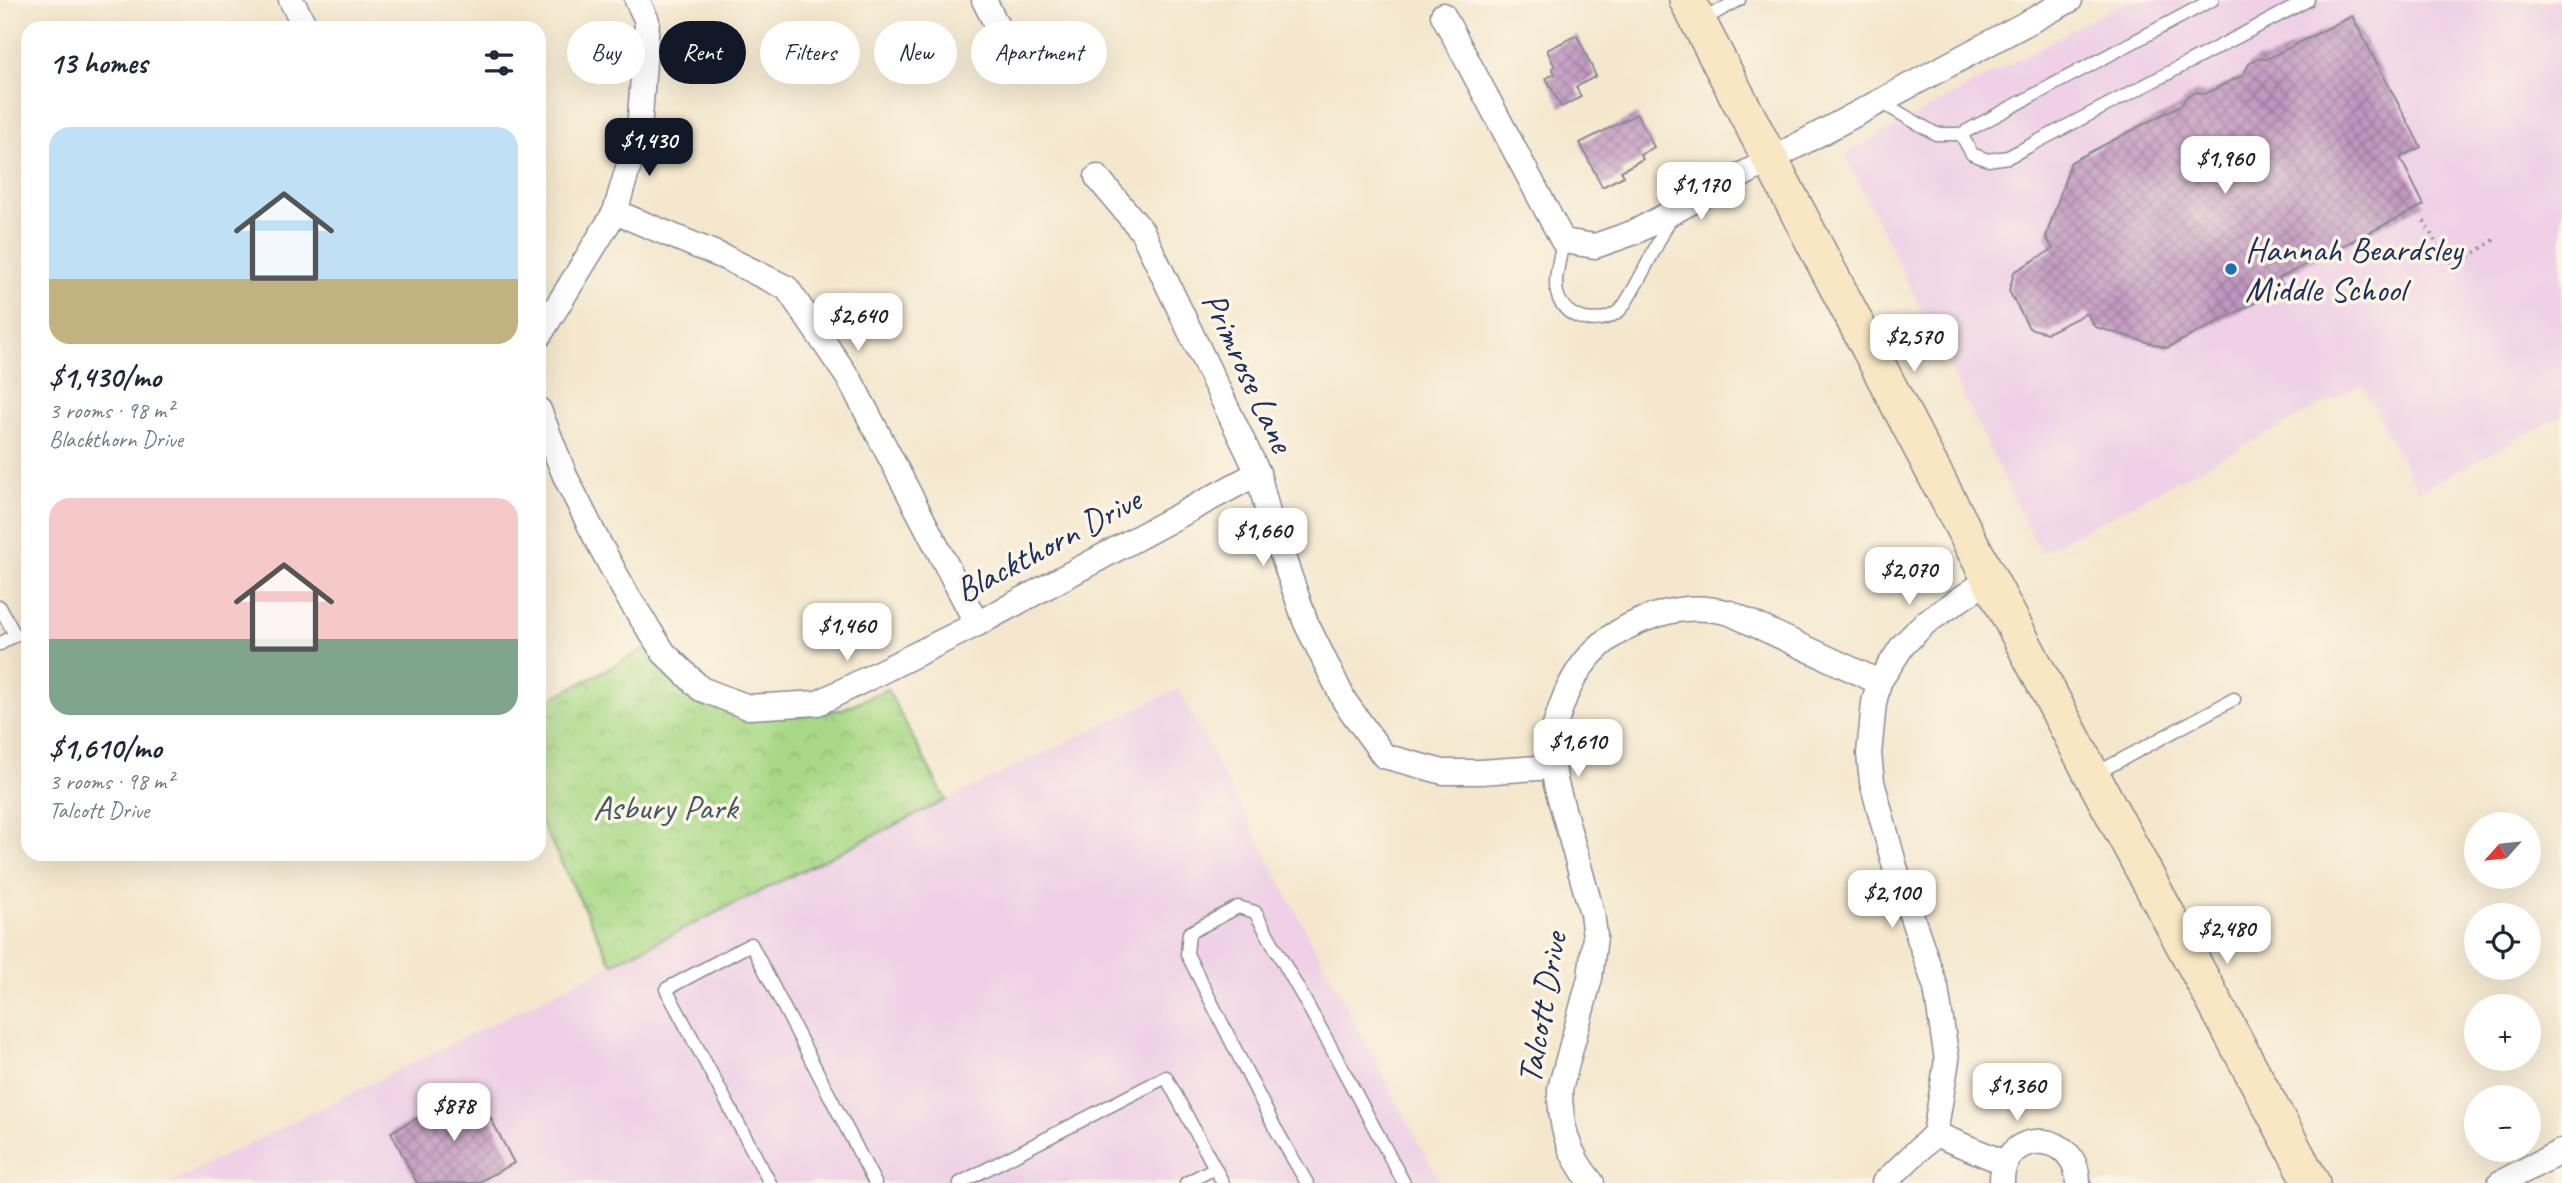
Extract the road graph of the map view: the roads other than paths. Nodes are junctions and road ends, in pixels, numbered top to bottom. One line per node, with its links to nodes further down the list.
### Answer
1 (291, 0): 10 (street)
2 (637, 0): 17 (street)
3 (984, 0): 11 (street)
4 (1739, 0): 8 (lane)
5 (2070, 0): 12 (street)
6 (2212, 0): 13 (lane)
7 (2308, 0): 13 (lane)
8 (1693, 11): 14 (street)
9 (1443, 15): 18 (street)
10 (302, 21)
11 (994, 21)
12 (1879, 101): 13 (lane); 14 (street)
13 (1961, 134)
14 (1770, 159): 16 (street); 22 (street)
15 (1097, 177): 21 (street, Primrose Lane)
16 (1675, 210): 18 (street); 18 (lane)
17 (615, 212): 19 (street); 24 (street)
18 (1563, 241)
19 (546, 325)
20 (546, 428): 24 (street, Blackthorn Drive)
21 (1258, 473): 24 (street, Blackthorn Drive); 28 (street, Primrose Lane)
22 (1990, 579): 26 (street); 29 (street)
23 (0, 607): 25 (lane)
24 (977, 624)
25 (0, 643)
26 (1879, 682): 28 (street, Talcott Drive); 30 (street)
27 (2234, 699): 29 (lane)
28 (1553, 766): 41 (street, Talcott Drive)
29 (2092, 775): 44 (street)
30 (1935, 1134): 33 (street); 42 (street)
31 (2562, 1151): 45 (street)
32 (1215, 1168): 36 (lane); 37 (lane); 38 (lane)
33 (2004, 1173): 43 (street)
34 (770, 1183): 35 (lane)
35 (875, 1183)
36 (960, 1183)
37 (1186, 1183)
38 (1223, 1183)
39 (1307, 1183): 40 (lane)
40 (1404, 1183)
41 (1592, 1183)
42 (1884, 1183)
43 (2078, 1183)
44 (2312, 1183)
45 (2500, 1183)

